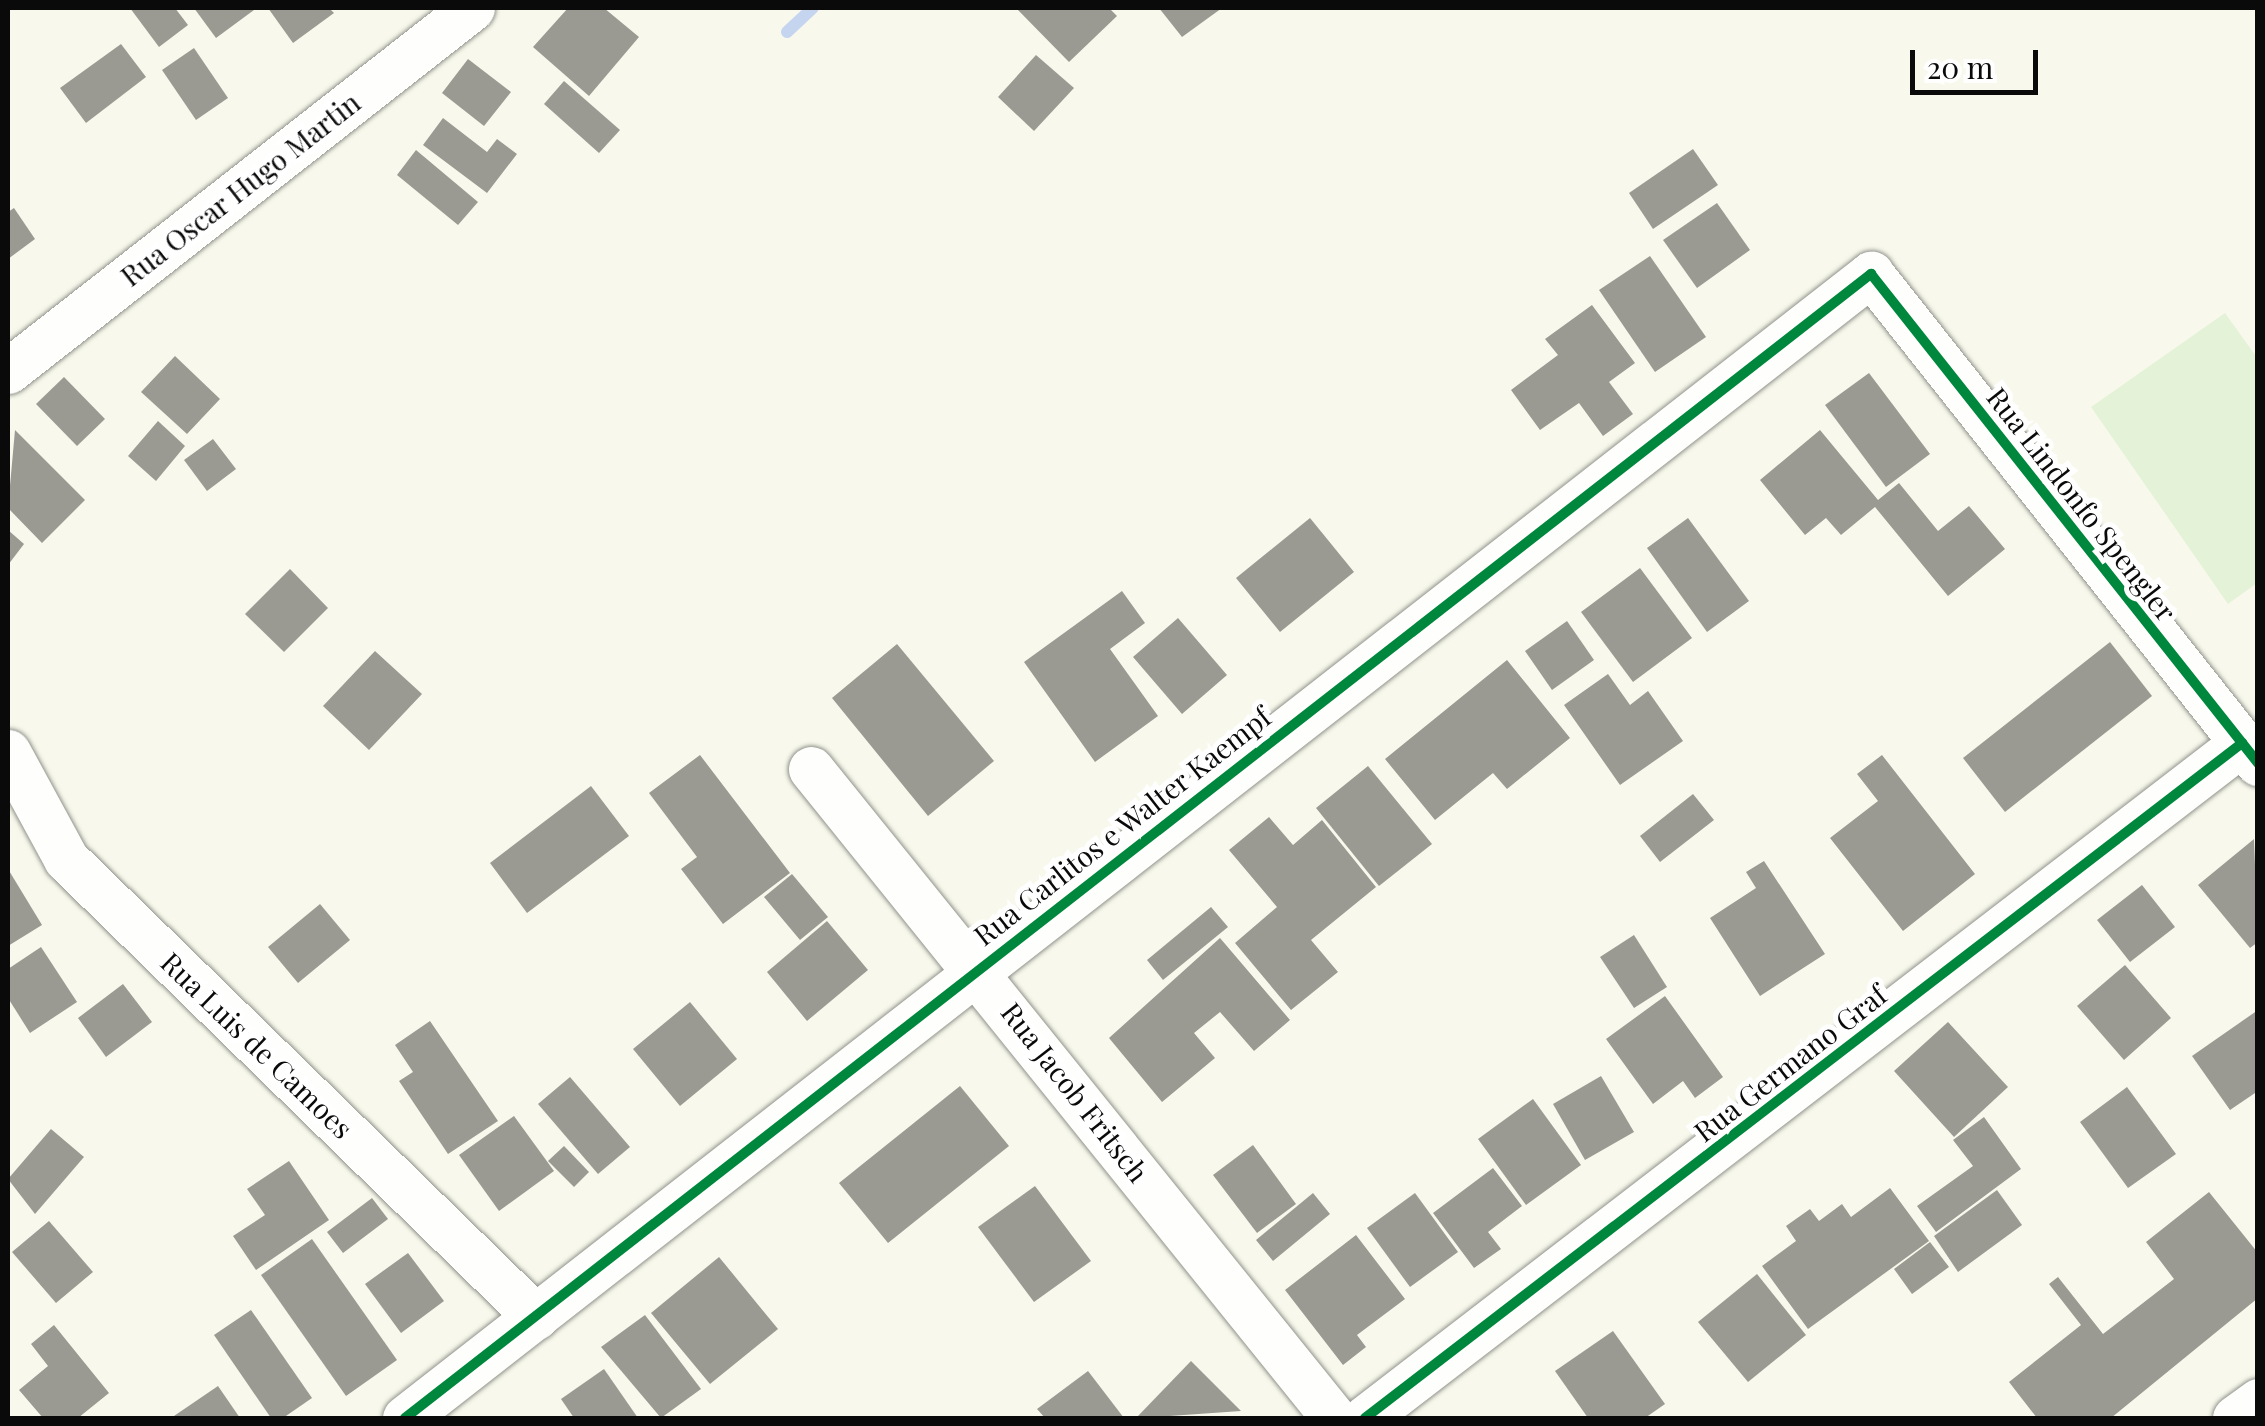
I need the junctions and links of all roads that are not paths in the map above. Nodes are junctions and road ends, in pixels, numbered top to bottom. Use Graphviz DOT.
graph roads {
  1 [pos="472,8"];
  2 [pos="1871,274"];
  3 [pos="8,371"];
  4 [pos="8,752"];
  5 [pos="2250,753"];
  6 [pos="811,769"];
  7 [pos="976,968"];
  8 [pos="536,1317"];
  9 [pos="2258,1401"];
  10 [pos="405,1418"];
  11 [pos="1334,1418"];
  12 [pos="1365,1418"];
  13 [pos="2236,1418"];
  1 -- 3 [label="street, Rua Oscar Hugo Martin"];
  2 -- 5 [label="street, Rua Lindonfo Spengler"];
  2 -- 7 [label="street, Rua Carlitos e Walter Kaempf"];
  4 -- 8 [label="street, Rua Luis de Camoes"];
  5 -- 12 [label="street, Rua Germano Graf"];
  6 -- 7 [label="street, Rua Jacob Fritsch"];
  7 -- 8 [label="street, Rua Carlitos e Walter Kaempf"];
  7 -- 11 [label="street, Rua Jacob Fritsch"];
  8 -- 10 [label="street, Rua Carlitos e Walter Kaempf"];
  9 -- 13 [label="street"];
}
